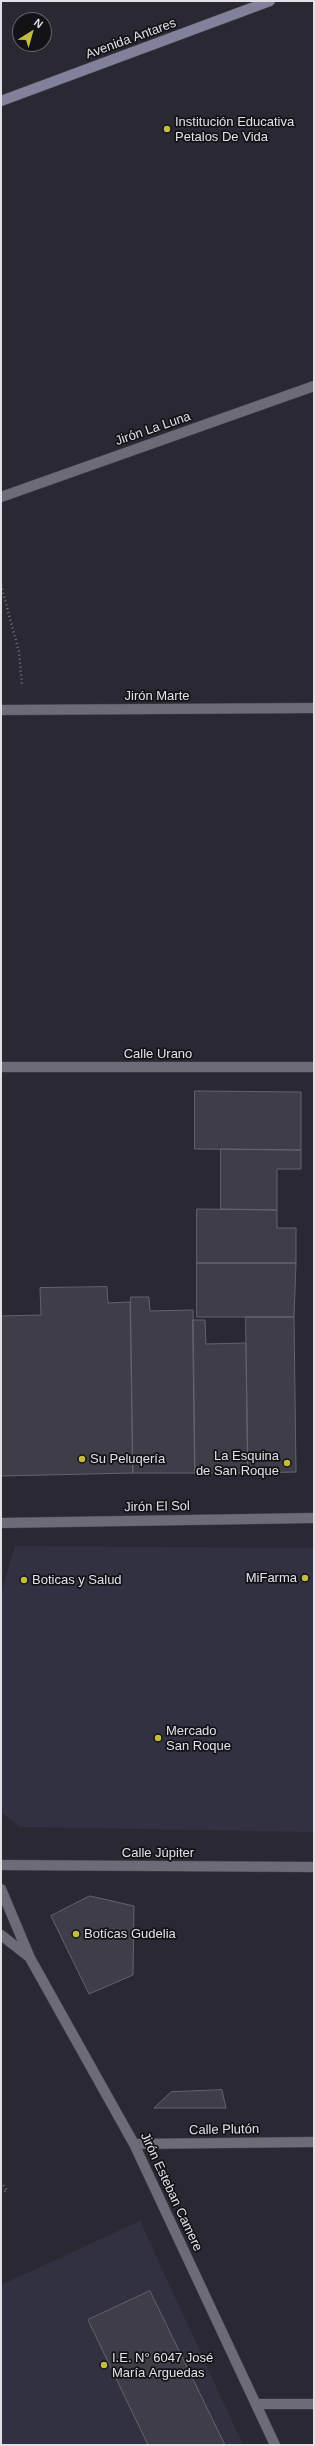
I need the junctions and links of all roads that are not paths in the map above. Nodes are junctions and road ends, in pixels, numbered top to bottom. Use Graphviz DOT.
graph roads {
  1 [pos="270,1"];
  2 [pos="1,101"];
  3 [pos="314,386"];
  4 [pos="1,497"];
  5 [pos="314,708"];
  6 [pos="1,710"];
  7 [pos="1,1067"];
  8 [pos="314,1067"];
  9 [pos="314,1518"];
  10 [pos="1,1523"];
  11 [pos="1,1865"];
  12 [pos="314,1867"];
  13 [pos="1,1889"];
  14 [pos="1,1935"];
  15 [pos="30,1958"];
  16 [pos="314,2142"];
  17 [pos="134,2144"];
  18 [pos="256,2404"];
  19 [pos="314,2404"];
  20 [pos="275,2445"];
  1 -- 2 [label="street, Avenida Antares"];
  3 -- 4 [label="street, Jirón La Luna"];
  5 -- 6 [label="street, Jirón Marte"];
  7 -- 8 [label="street, Calle Urano"];
  9 -- 10 [label="street, Jirón El Sol"];
  11 -- 12 [label="street, Calle Júpiter"];
  13 -- 15 [label="street, Jirón Esteban Camere"];
  14 -- 15 [label="street, Jirón Esteban Camere"];
  15 -- 17 [label="street, Jirón Esteban Camere"];
  16 -- 17 [label="street, Calle Plutón"];
  17 -- 18 [label="street, Jirón Esteban Camere"];
  18 -- 19 [label="street"];
  18 -- 20 [label="street, Jirón Esteban Camere"];
}
